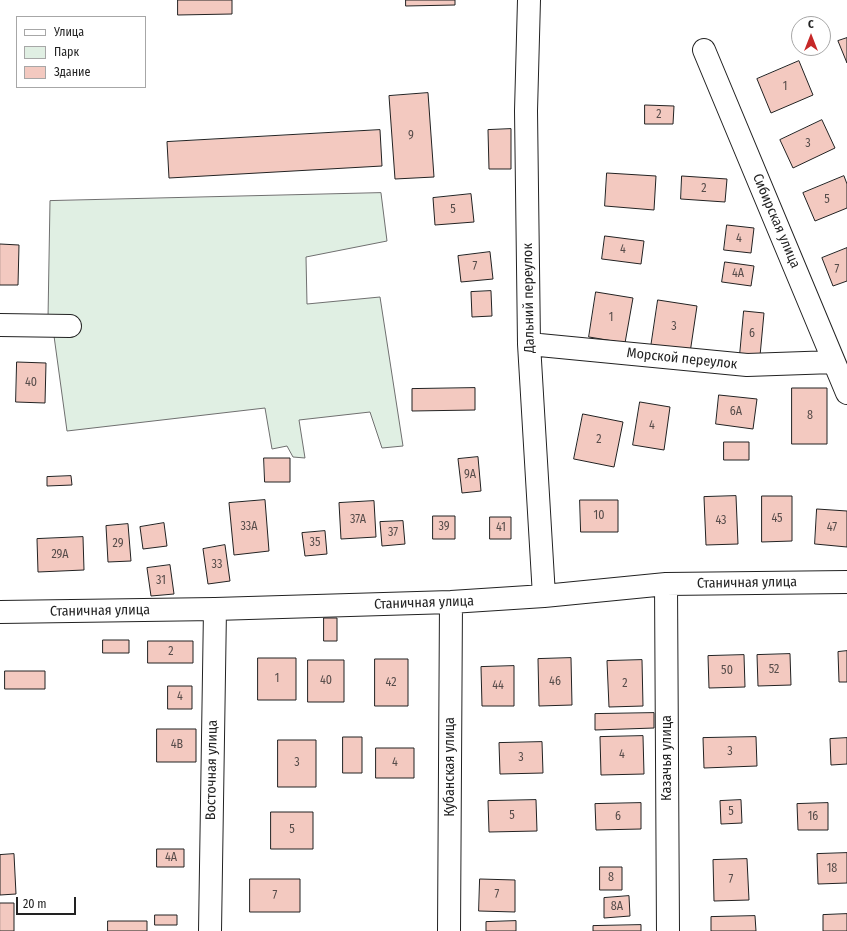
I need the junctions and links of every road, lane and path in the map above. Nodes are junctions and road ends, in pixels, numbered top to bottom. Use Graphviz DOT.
graph roads {
  1 [pos="528,0"];
  2 [pos="704,50"];
  3 [pos="0,325"];
  4 [pos="70,326"];
  5 [pos="529,344"];
  6 [pos="834,362"];
  7 [pos="847,393"];
  8 [pos="847,582"];
  9 [pos="666,584"];
  10 [pos="544,596"];
  11 [pos="451,602"];
  12 [pos="215,609"];
  13 [pos="0,612"];
  14 [pos="210,931"];
  15 [pos="449,931"];
  16 [pos="668,931"];
  1 -- 5 [label="street, Дальний переулок"];
  2 -- 6 [label="street, Сибирская улица"];
  3 -- 4 [label="street"];
  5 -- 6 [label="street, Морской переулок"];
  5 -- 10 [label="street, Дальний переулок"];
  6 -- 7 [label="street, Сибирская улица"];
  8 -- 9 [label="street, Станичная улица"];
  9 -- 10 [label="street, Станичная улица"];
  9 -- 16 [label="street, Казачья улица"];
  10 -- 11 [label="street, Станичная улица"];
  11 -- 12 [label="street, Станичная улица"];
  11 -- 15 [label="street, Кубанская улица"];
  12 -- 13 [label="street, Станичная улица"];
  12 -- 14 [label="street, Восточная улица"];
}
